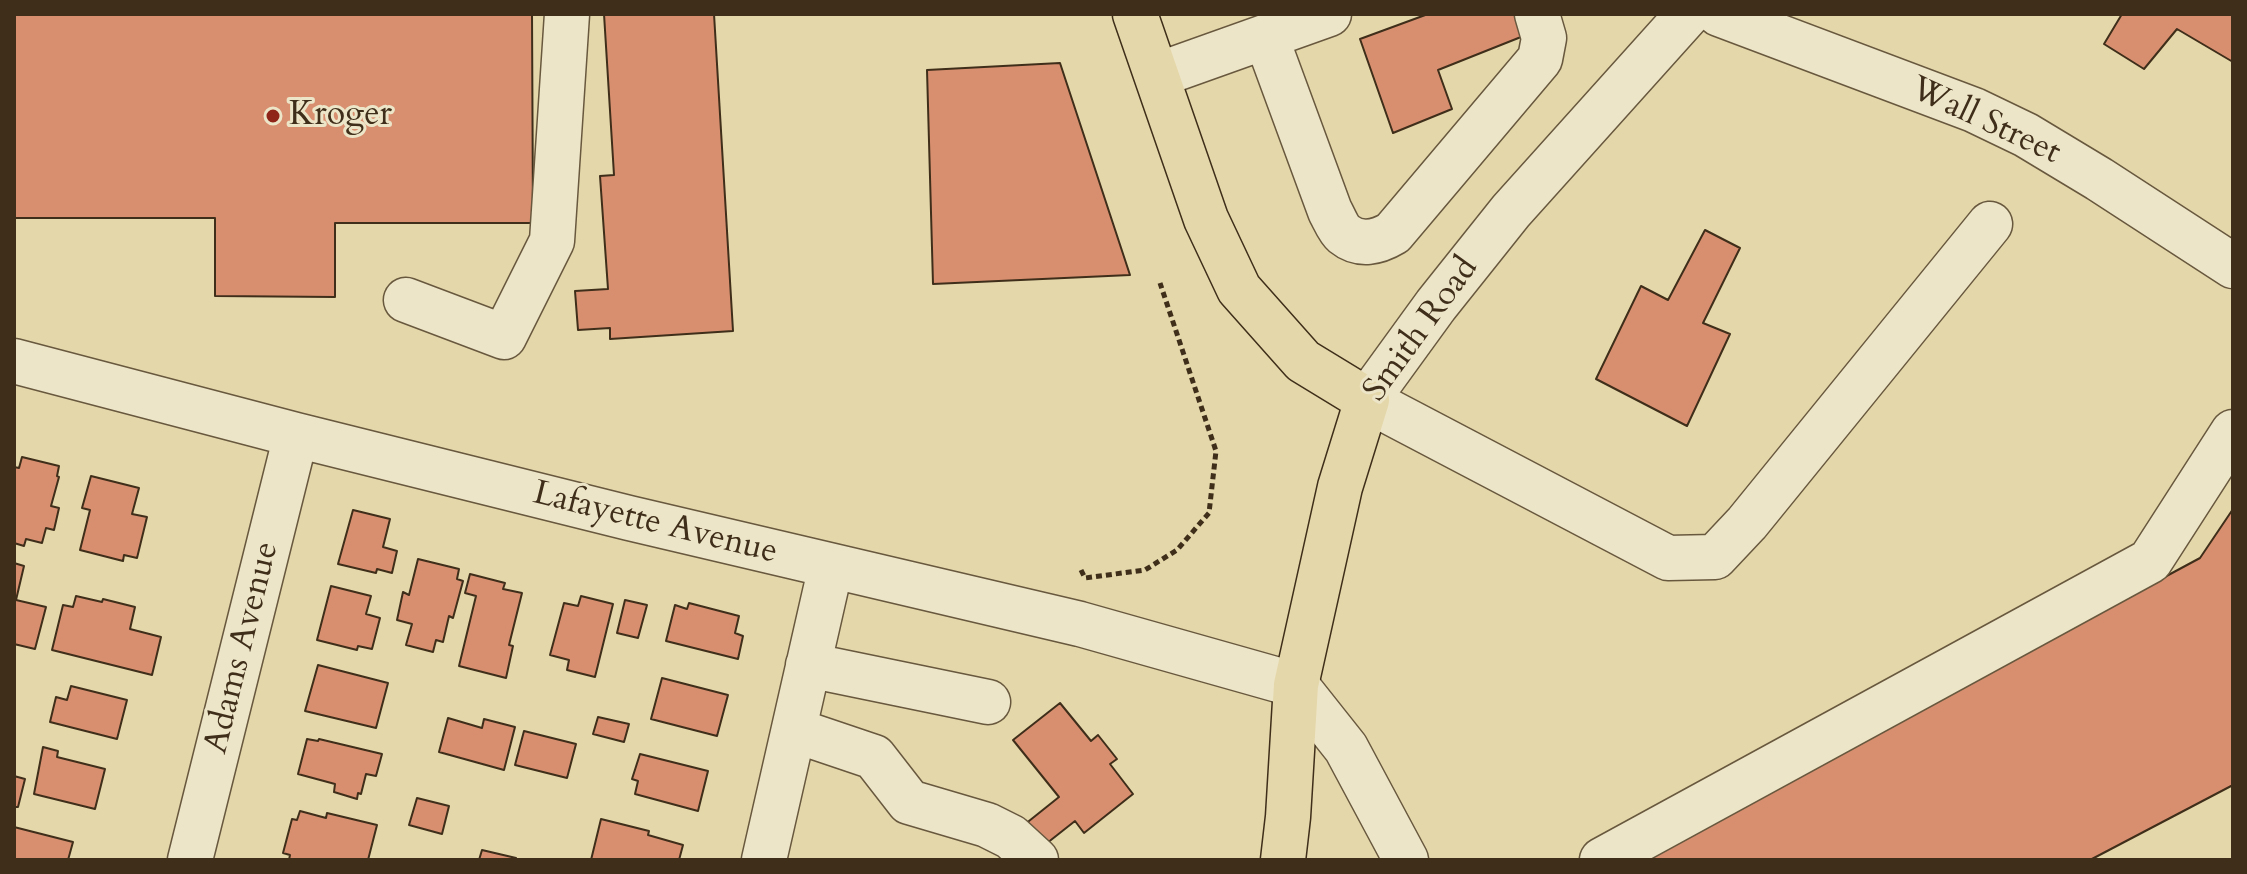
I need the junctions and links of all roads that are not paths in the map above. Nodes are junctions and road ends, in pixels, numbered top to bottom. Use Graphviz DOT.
graph roads {
  1 [pos="567,14"];
  2 [pos="1135,14"];
  3 [pos="1329,14"];
  4 [pos="1537,14"];
  5 [pos="1688,14"];
  6 [pos="1719,14"];
  7 [pos="1266,37"];
  8 [pos="1158,75"];
  9 [pos="1990,224"];
  10 [pos="2233,266"];
  11 [pos="406,300"];
  12 [pos="14,361"];
  13 [pos="1367,400"];
  14 [pos="2233,432"];
  15 [pos="296,435"];
  16 [pos="831,566"];
  17 [pos="808,665"];
  18 [pos="1296,685"];
  19 [pos="988,702"];
  20 [pos="794,730"];
  21 [pos="190,860"];
  22 [pos="764,860"];
  23 [pos="1036,860"];
  24 [pos="1283,860"];
  25 [pos="1406,860"];
  26 [pos="1602,860"];
  1 -- 11 [label="street"];
  2 -- 8 [label="main road"];
  3 -- 7 [label="street"];
  4 -- 7 [label="street"];
  5 -- 13 [label="street, Smith Road"];
  6 -- 10 [label="street, Wall Street"];
  7 -- 8 [label="street"];
  8 -- 13 [label="main road"];
  9 -- 13 [label="street"];
  12 -- 15 [label="street, Lafayette Avenue"];
  13 -- 18 [label="main road, Smith Road"];
  14 -- 26 [label="street"];
  15 -- 16 [label="street, Lafayette Avenue"];
  15 -- 21 [label="street, Adams Avenue"];
  16 -- 17 [label="street"];
  16 -- 18 [label="street, Lafayette Avenue"];
  17 -- 19 [label="street"];
  17 -- 20 [label="street"];
  18 -- 24 [label="main road, Smith Road"];
  18 -- 25 [label="street"];
  20 -- 22 [label="street"];
  20 -- 23 [label="street"];
}
